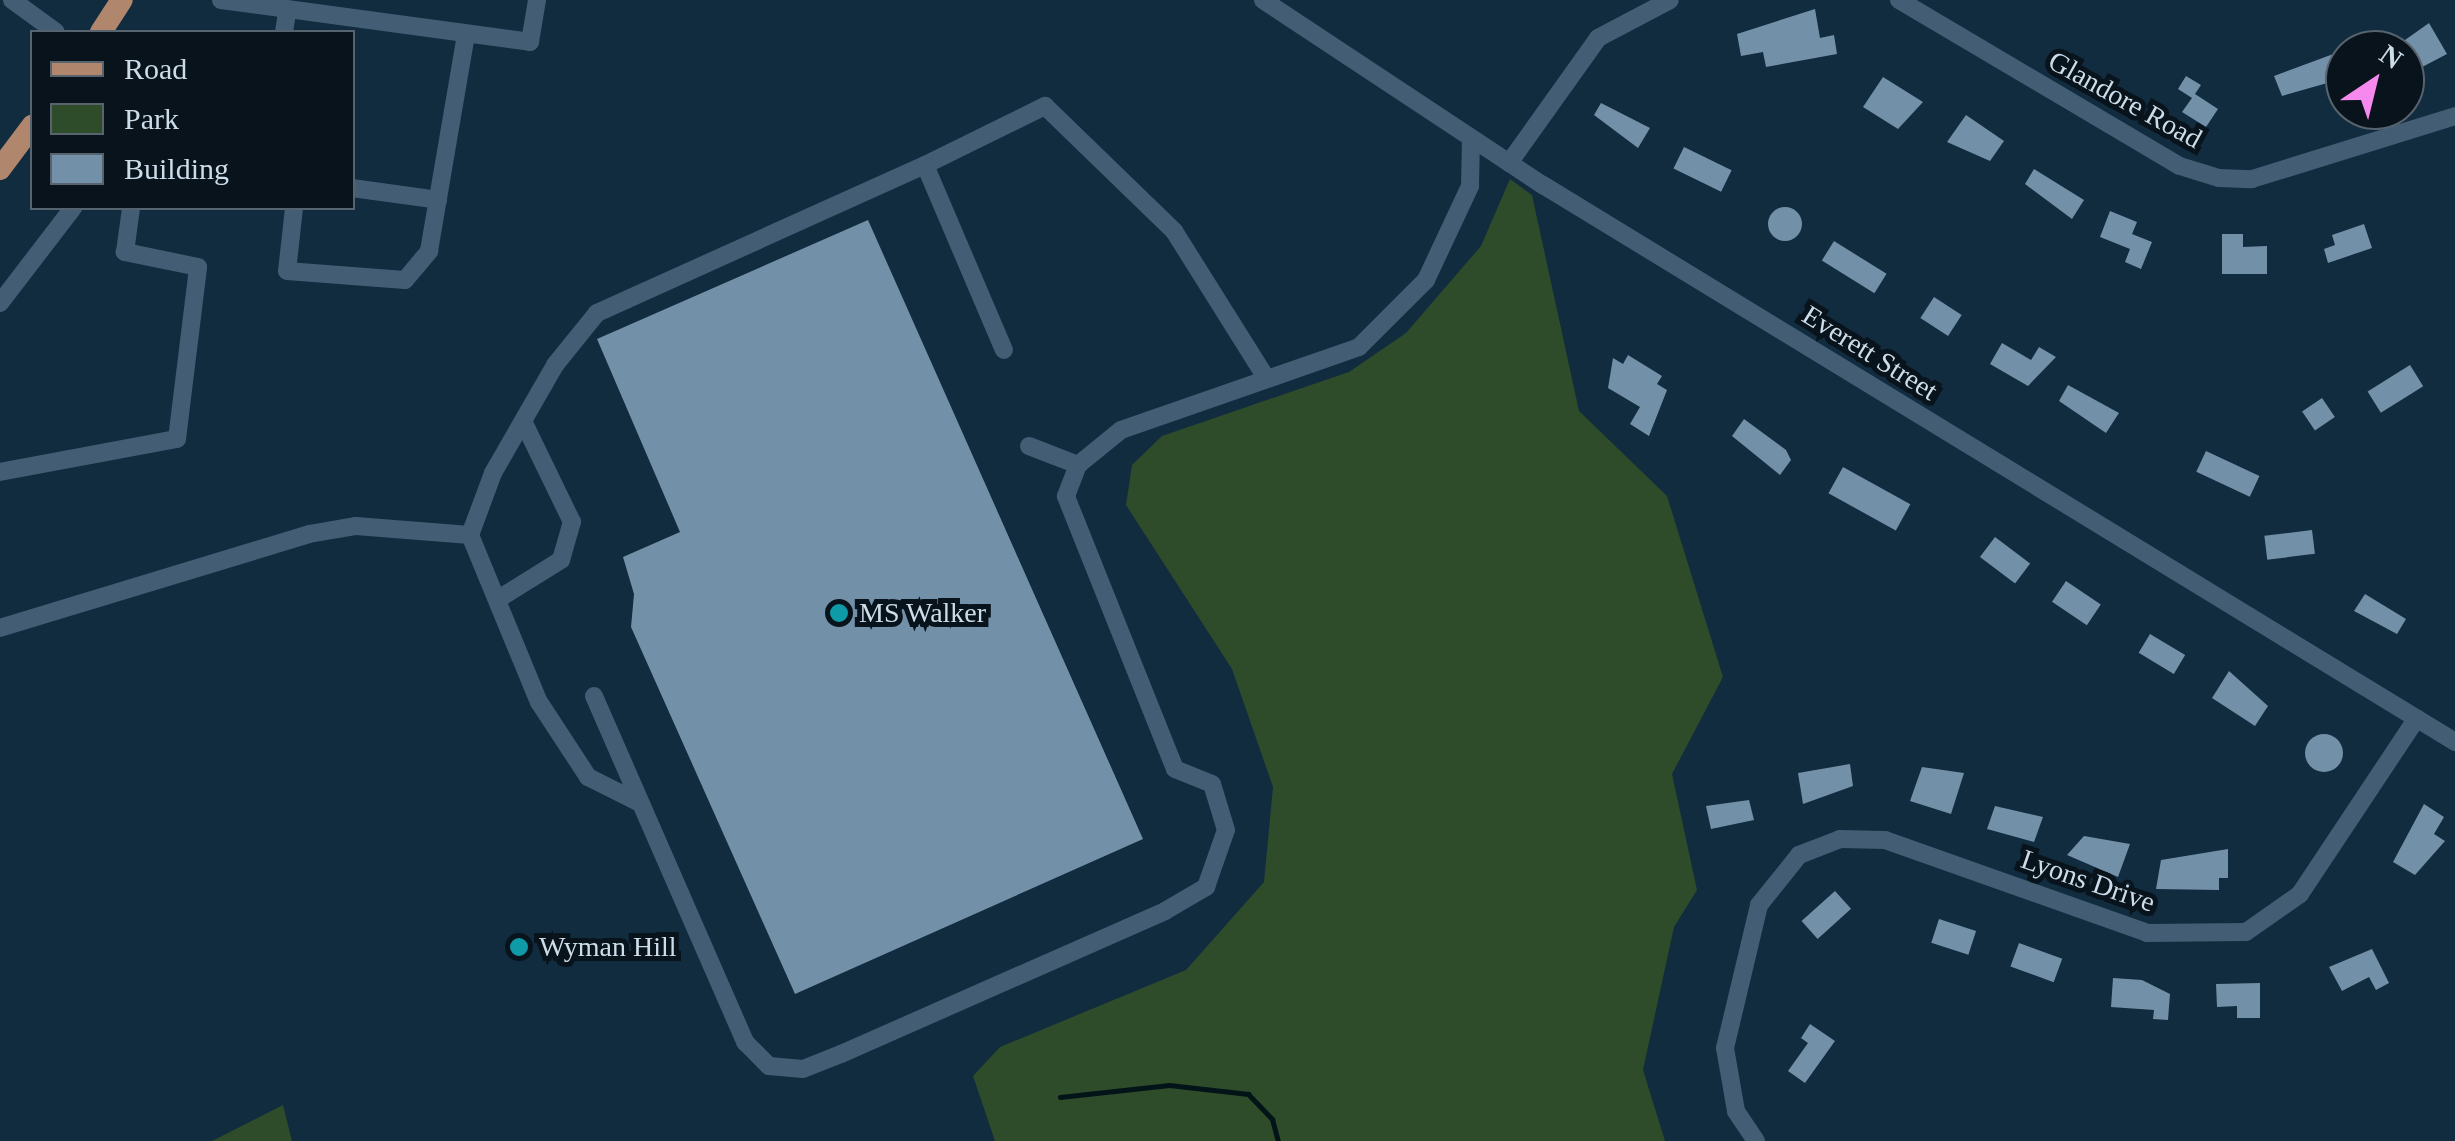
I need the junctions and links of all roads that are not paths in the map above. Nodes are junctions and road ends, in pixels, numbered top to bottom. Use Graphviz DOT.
graph roads {
  1 [pos="12,0"];
  2 [pos="122,0"];
  3 [pos="220,0"];
  4 [pos="537,0"];
  5 [pos="1262,0"];
  6 [pos="1670,0"];
  7 [pos="1899,0"];
  8 [pos="287,12"];
  9 [pos="53,30"];
  10 [pos="101,30"];
  11 [pos="284,30"];
  12 [pos="466,34"];
  13 [pos="2455,116"];
  14 [pos="30,129"];
  15 [pos="1470,138"];
  16 [pos="1509,163"];
  17 [pos="925,165"];
  18 [pos="0,168"];
  19 [pos="355,188"];
  20 [pos="438,200"];
  21 [pos="72,210"];
  22 [pos="131,210"];
  23 [pos="294,210"];
  24 [pos="0,303"];
  25 [pos="1004,350"];
  26 [pos="1266,376"];
  27 [pos="523,422"];
  28 [pos="1029,446"];
  29 [pos="1078,465"];
  30 [pos="0,472"];
  31 [pos="470,535"];
  32 [pos="500,598"];
  33 [pos="0,628"];
  34 [pos="594,696"];
  35 [pos="2417,718"];
  36 [pos="2455,742"];
  37 [pos="640,803"];
  38 [pos="1756,1141"];
  1 -- 9 [label="street"];
  2 -- 10 [label="main road"];
  3 -- 8 [label="street"];
  4 -- 12 [label="street"];
  5 -- 15 [label="street, Everett Street"];
  6 -- 16 [label="street"];
  7 -- 13 [label="street, Glandore Road"];
  8 -- 11 [label="street"];
  8 -- 12 [label="street"];
  12 -- 20 [label="street"];
  14 -- 18 [label="main road"];
  15 -- 16 [label="street, Everett Street"];
  15 -- 26 [label="street"];
  16 -- 35 [label="street, Everett Street"];
  17 -- 25 [label="street"];
  17 -- 26 [label="street"];
  17 -- 27 [label="street"];
  19 -- 20 [label="street"];
  20 -- 23 [label="street"];
  21 -- 24 [label="street"];
  22 -- 30 [label="street"];
  26 -- 29 [label="street"];
  27 -- 31 [label="street"];
  27 -- 32 [label="street"];
  28 -- 29 [label="street"];
  29 -- 37 [label="street"];
  31 -- 32 [label="street"];
  31 -- 33 [label="street"];
  32 -- 37 [label="street"];
  34 -- 37 [label="street"];
  35 -- 36 [label="street, Everett Street"];
  35 -- 38 [label="street, Lyons Drive"];
}
